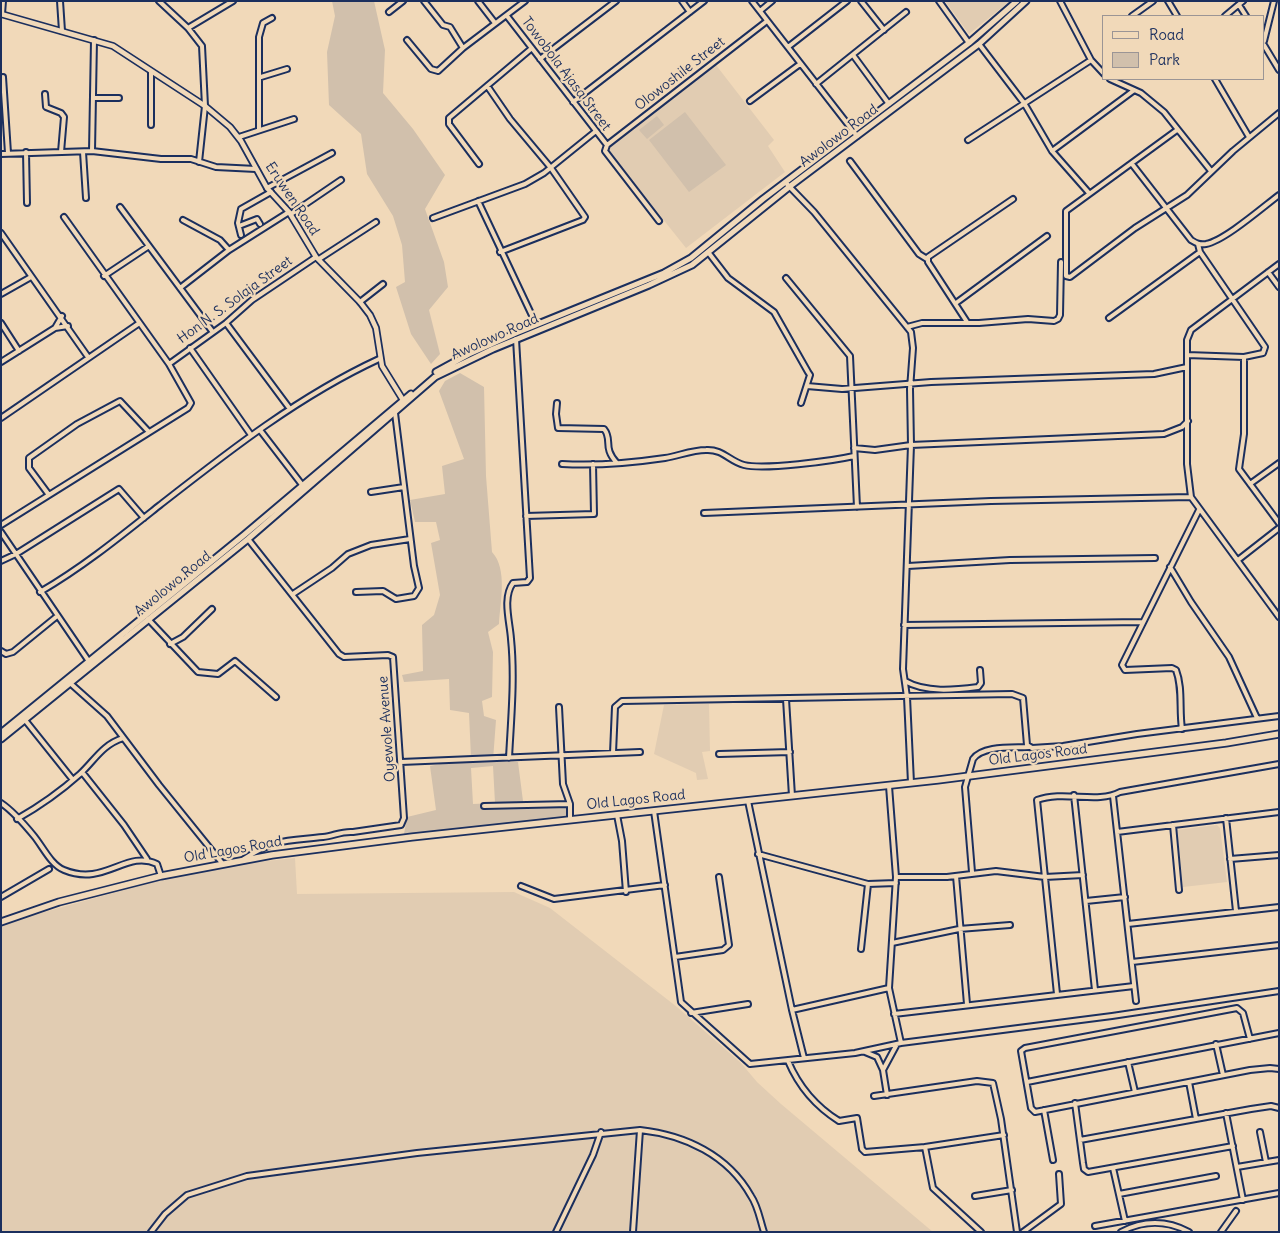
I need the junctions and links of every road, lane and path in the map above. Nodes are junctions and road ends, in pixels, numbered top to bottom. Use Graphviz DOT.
graph roads {
  1 [pos="3,1"];
  2 [pos="60,1"];
  3 [pos="159,1"];
  4 [pos="233,1"];
  5 [pos="402,1"];
  6 [pos="424,1"];
  7 [pos="478,1"];
  8 [pos="526,1"];
  9 [pos="616,1"];
  10 [pos="682,1"];
  11 [pos="704,1"];
  12 [pos="752,1"];
  13 [pos="772,1"];
  14 [pos="847,1"];
  15 [pos="861,1"];
  16 [pos="939,1"];
  17 [pos="1017,1"];
  18 [pos="1026,1"];
  19 [pos="1060,1"];
  20 [pos="1153,1"];
  21 [pos="1168,1"];
  22 [pos="1243,1"];
  23 [pos="1274,1"];
  24 [pos="1239,5"];
  25 [pos="760,11"];
  26 [pos="389,12"];
  27 [pos="690,12"];
  28 [pos="906,12"];
  29 [pos="2,14"];
  30 [pos="1133,15"];
  31 [pos="1176,15"];
  32 [pos="1226,15"];
  33 [pos="1245,15"];
  34 [pos="507,16"];
  35 [pos="272,18"];
  36 [pos="767,21"];
  37 [pos="495,23"];
  38 [pos="188,28"];
  39 [pos="62,30"];
  40 [pos="884,30"];
  41 [pos="1265,37"];
  42 [pos="94,40"];
  43 [pos="407,40"];
  44 [pos="969,43"];
  45 [pos="979,44"];
  46 [pos="788,47"];
  47 [pos="1265,47"];
  48 [pos="464,48"];
  49 [pos="532,48"];
  50 [pos="853,55"];
  51 [pos="540,59"];
  52 [pos="1091,60"];
  53 [pos="800,64"];
  54 [pos="288,69"];
  55 [pos="1279,70"];
  56 [pos="151,72"];
  57 [pos="1102,72"];
  58 [pos="261,76"];
  59 [pos="3,77"];
  60 [pos="1112,80"];
  61 [pos="1216,80"];
  62 [pos="816,84"];
  63 [pos="488,87"];
  64 [pos="1133,91"];
  65 [pos="45,94"];
  66 [pos="93,98"];
  67 [pos="119,98"];
  68 [pos="750,101"];
  69 [pos="573,102"];
  70 [pos="1024,103"];
  71 [pos="889,104"];
  72 [pos="205,106"];
  73 [pos="1279,113"];
  74 [pos="294,119"];
  75 [pos="151,125"];
  76 [pos="259,130"];
  77 [pos="1177,130"];
  78 [pos="596,131"];
  79 [pos="855,134"];
  80 [pos="239,137"];
  81 [pos="1249,137"];
  82 [pos="968,140"];
  83 [pos="607,145"];
  84 [pos="92,151"];
  85 [pos="1052,151"];
  86 [pos="26,152"];
  87 [pos="61,152"];
  88 [pos="84,152"];
  89 [pos="8,153"];
  90 [pos="332,153"];
  91 [pos="1,154"];
  92 [pos="850,161"];
  93 [pos="199,162"];
  94 [pos="479,164"];
  95 [pos="1132,164"];
  96 [pos="551,168"];
  97 [pos="256,169"];
  98 [pos="1211,171"];
  99 [pos="341,180"];
  100 [pos="788,185"];
  101 [pos="269,190"];
  102 [pos="1089,193"];
  103 [pos="1279,195"];
  104 [pos="86,198"];
  105 [pos="1013,199"];
  106 [pos="478,201"];
  107 [pos="27,203"];
  108 [pos="120,207"];
  109 [pos="1165,208"];
  110 [pos="290,213"];
  111 [pos="64,217"];
  112 [pos="433,218"];
  113 [pos="184,220"];
  114 [pos="659,221"];
  115 [pos="376,222"];
  116 [pos="260,224"];
  117 [pos="239,226"];
  118 [pos="1,233"];
  119 [pos="241,235"];
  120 [pos="1047,236"];
  121 [pos="1198,244"];
  122 [pos="149,246"];
  123 [pos="229,250"];
  124 [pos="500,252"];
  125 [pos="708,252"];
  126 [pos="1200,252"];
  127 [pos="318,258"];
  128 [pos="928,259"];
  129 [pos="1061,262"];
  130 [pos="1279,264"];
  131 [pos="1268,272"];
  132 [pos="31,276"];
  133 [pos="104,276"];
  134 [pos="786,278"];
  135 [pos="383,284"];
  136 [pos="1279,287"];
  137 [pos="180,288"];
  138 [pos="1,294"];
  139 [pos="1230,298"];
  140 [pos="360,302"];
  141 [pos="956,304"];
  142 [pos="62,316"];
  143 [pos="1109,318"];
  144 [pos="226,322"];
  145 [pos="967,322"];
  146 [pos="1,324"];
  147 [pos="138,324"];
  148 [pos="536,324"];
  149 [pos="68,326"];
  150 [pos="907,327"];
  151 [pos="56,328"];
  152 [pos="212,332"];
  153 [pos="516,338"];
  154 [pos="190,348"];
  155 [pos="20,351"];
  156 [pos="1187,354"];
  157 [pos="88,357"];
  158 [pos="1244,357"];
  159 [pos="379,359"];
  160 [pos="1,362"];
  161 [pos="169,364"];
  162 [pos="1187,367"];
  163 [pos="441,372"];
  164 [pos="434,376"];
  165 [pos="910,384"];
  166 [pos="807,386"];
  167 [pos="852,388"];
  168 [pos="403,400"];
  169 [pos="557,403"];
  170 [pos="802,403"];
  171 [pos="290,409"];
  172 [pos="395,413"];
  173 [pos="1,418"];
  174 [pos="1188,421"];
  175 [pos="260,430"];
  176 [pos="149,432"];
  177 [pos="252,435"];
  178 [pos="911,445"];
  179 [pos="854,448"];
  180 [pos="854,456"];
  181 [pos="616,463"];
  182 [pos="1279,463"];
  183 [pos="562,464"];
  184 [pos="593,464"];
  185 [pos="1250,484"];
  186 [pos="303,486"];
  187 [pos="404,487"];
  188 [pos="371,492"];
  189 [pos="50,495"];
  190 [pos="1191,497"];
  191 [pos="909,506"];
  192 [pos="857,507"];
  193 [pos="1199,510"];
  194 [pos="704,512"];
  195 [pos="526,516"];
  196 [pos="144,518"];
  197 [pos="1279,523"];
  198 [pos="1,525"];
  199 [pos="1279,528"];
  200 [pos="1,532"];
  201 [pos="248,539"];
  202 [pos="410,539"];
  203 [pos="16,554"];
  204 [pos="1155,558"];
  205 [pos="1238,560"];
  206 [pos="1,561"];
  207 [pos="908,566"];
  208 [pos="1170,567"];
  209 [pos="40,592"];
  210 [pos="356,592"];
  211 [pos="293,594"];
  212 [pos="212,609"];
  213 [pos="56,617"];
  214 [pos="1279,617"];
  215 [pos="148,619"];
  216 [pos="1144,622"];
  217 [pos="904,625"];
  218 [pos="170,644"];
  219 [pos="1,651"];
  220 [pos="90,663"];
  221 [pos="980,670"];
  222 [pos="905,682"];
  223 [pos="70,683"];
  224 [pos="276,697"];
  225 [pos="907,697"];
  226 [pos="786,699"];
  227 [pos="559,707"];
  228 [pos="1279,716"];
  229 [pos="1257,718"];
  230 [pos="25,720"];
  231 [pos="1182,729"];
  232 [pos="1,733"];
  233 [pos="1279,734"];
  234 [pos="123,738"];
  235 [pos="1,739"];
  236 [pos="1029,747"];
  237 [pos="640,752"];
  238 [pos="790,752"];
  239 [pos="613,753"];
  240 [pos="719,754"];
  241 [pos="562,757"];
  242 [pos="509,758"];
  243 [pos="400,762"];
  244 [pos="1279,764"];
  245 [pos="82,772"];
  246 [pos="969,776"];
  247 [pos="73,780"];
  248 [pos="911,783"];
  249 [pos="889,786"];
  250 [pos="1074,795"];
  251 [pos="792,796"];
  252 [pos="1113,796"];
  253 [pos="748,801"];
  254 [pos="1,803"];
  255 [pos="570,804"];
  256 [pos="484,806"];
  257 [pos="654,810"];
  258 [pos="1279,812"];
  259 [pos="617,814"];
  260 [pos="1226,818"];
  261 [pos="17,819"];
  262 [pos="570,820"];
  263 [pos="1173,825"];
  264 [pos="1117,832"];
  265 [pos="758,854"];
  266 [pos="1279,855"];
  267 [pos="147,859"];
  268 [pos="1230,859"];
  269 [pos="242,860"];
  270 [pos="222,863"];
  271 [pos="49,869"];
  272 [pos="972,872"];
  273 [pos="1083,875"];
  274 [pos="162,876"];
  275 [pos="956,876"];
  276 [pos="719,877"];
  277 [pos="896,877"];
  278 [pos="1044,877"];
  279 [pos="896,883"];
  280 [pos="868,884"];
  281 [pos="665,885"];
  282 [pos="521,886"];
  283 [pos="1179,890"];
  284 [pos="626,892"];
  285 [pos="1,897"];
  286 [pos="1124,897"];
  287 [pos="1086,901"];
  288 [pos="1279,907"];
  289 [pos="1236,911"];
  290 [pos="1,922"];
  291 [pos="1128,924"];
  292 [pos="1010,925"];
  293 [pos="959,929"];
  294 [pos="892,943"];
  295 [pos="1279,946"];
  296 [pos="861,949"];
  297 [pos="675,957"];
  298 [pos="1132,962"];
  299 [pos="1134,986"];
  300 [pos="889,988"];
  301 [pos="1095,990"];
  302 [pos="1279,991"];
  303 [pos="1057,994"];
  304 [pos="1136,1001"];
  305 [pos="748,1004"];
  306 [pos="966,1004"];
  307 [pos="792,1010"];
  308 [pos="691,1013"];
  309 [pos="894,1014"];
  310 [pos="1279,1033"];
  311 [pos="1250,1039"];
  312 [pos="899,1044"];
  313 [pos="1216,1044"];
  314 [pos="864,1051"];
  315 [pos="804,1058"];
  316 [pos="788,1061"];
  317 [pos="1128,1062"];
  318 [pos="1279,1069"];
  319 [pos="883,1070"];
  320 [pos="1223,1075"];
  321 [pos="1027,1082"];
  322 [pos="1189,1082"];
  323 [pos="1135,1092"];
  324 [pos="887,1094"];
  325 [pos="874,1096"];
  326 [pos="1075,1103"];
  327 [pos="1279,1108"];
  328 [pos="1044,1110"];
  329 [pos="1226,1113"];
  330 [pos="1196,1119"];
  331 [pos="640,1130"];
  332 [pos="601,1132"];
  333 [pos="1260,1132"];
  334 [pos="1004,1135"];
  335 [pos="1080,1140"];
  336 [pos="1232,1146"];
  337 [pos="925,1147"];
  338 [pos="1052,1160"];
  339 [pos="1279,1160"];
  340 [pos="1266,1162"];
  341 [pos="1237,1167"];
  342 [pos="1114,1168"];
  343 [pos="1060,1174"];
  344 [pos="1216,1176"];
  345 [pos="1012,1190"];
  346 [pos="1279,1193"];
  347 [pos="1119,1194"];
  348 [pos="975,1196"];
  349 [pos="1244,1200"];
  350 [pos="1236,1212"];
  351 [pos="1125,1221"];
  352 [pos="1095,1226"];
  353 [pos="151,1232"];
  354 [pos="556,1232"];
  355 [pos="633,1232"];
  356 [pos="764,1232"];
  357 [pos="981,1232"];
  358 [pos="1017,1232"];
  359 [pos="1024,1232"];
  360 [pos="1121,1232"];
  361 [pos="1189,1232"];
  362 [pos="1221,1232"];
  1 -- 29 [label="street"];
  2 -- 39 [label="street"];
  3 -- 38 [label="street"];
  4 -- 38 [label="street"];
  5 -- 26 [label="street"];
  6 -- 48 [label="street"];
  7 -- 37 [label="street"];
  8 -- 34 [label="street"];
  9 -- 51 [label="street"];
  10 -- 27 [label="street"];
  11 -- 27 [label="street"];
  12 -- 25 [label="street"];
  13 -- 25 [label="street"];
  14 -- 46 [label="street"];
  15 -- 40 [label="street"];
  16 -- 44 [label="street"];
  17 -- 44 [label="main road, Awolowo Road"];
  18 -- 45 [label="main road, Awolowo Road"];
  19 -- 52 [label="street"];
  20 -- 30 [label="street"];
  21 -- 31 [label="street"];
  22 -- 24 [label="street"];
  23 -- 41 [label="street"];
  24 -- 32 [label="street"];
  24 -- 33 [label="street"];
  25 -- 36 [label="street"];
  27 -- 69 [label="street"];
  28 -- 40 [label="street"];
  29 -- 39 [label="street, Eruwen Road"];
  34 -- 37 [label="street"];
  34 -- 49 [label="street, Towobola Ajasa Street"];
  35 -- 58 [label="street"];
  36 -- 46 [label="street"];
  36 -- 83 [label="street, Olowoshile Street"];
  37 -- 48 [label="street"];
  38 -- 72 [label="street"];
  39 -- 42 [label="street, Eruwen Road"];
  40 -- 50 [label="street"];
  42 -- 56 [label="street, Eruwen Road"];
  42 -- 66 [label="street"];
  43 -- 48 [label="street"];
  44 -- 71 [label="main road, Awolowo Road"];
  45 -- 70 [label="street"];
  45 -- 79 [label="main road, Awolowo Road"];
  46 -- 53 [label="street"];
  47 -- 55 [label="street"];
  49 -- 51 [label="street, Towobola Ajasa Street"];
  49 -- 63 [label="street"];
  50 -- 62 [label="street"];
  50 -- 71 [label="street"];
  51 -- 69 [label="street, Towobola Ajasa Street"];
  52 -- 57 [label="street"];
  52 -- 70 [label="street"];
  53 -- 62 [label="street"];
  53 -- 68 [label="street"];
  54 -- 58 [label="street"];
  56 -- 72 [label="street, Eruwen Road"];
  56 -- 75 [label="street"];
  58 -- 76 [label="street"];
  59 -- 89 [label="street"];
  60 -- 64 [label="street"];
  61 -- 81 [label="street"];
  62 -- 79 [label="street"];
  63 -- 94 [label="street"];
  63 -- 96 [label="street"];
  64 -- 77 [label="street"];
  64 -- 85 [label="street"];
  65 -- 87 [label="street"];
  66 -- 67 [label="street"];
  66 -- 84 [label="street"];
  69 -- 78 [label="street, Towobola Ajasa Street"];
  70 -- 82 [label="street"];
  70 -- 85 [label="street"];
  71 -- 79 [label="main road, Awolowo Road"];
  72 -- 80 [label="street, Eruwen Road"];
  72 -- 93 [label="street"];
  73 -- 81 [label="street"];
  74 -- 76 [label="street"];
  76 -- 80 [label="street"];
  77 -- 95 [label="street"];
  77 -- 98 [label="street"];
  78 -- 83 [label="street, Towobola Ajasa Street"];
  78 -- 96 [label="street"];
  79 -- 100 [label="main road, Awolowo Road"];
  80 -- 97 [label="street, Eruwen Road"];
  81 -- 98 [label="street"];
  83 -- 114 [label="street, Towobola Ajasa Street"];
  84 -- 88 [label="street"];
  84 -- 93 [label="street"];
  85 -- 102 [label="street"];
  86 -- 87 [label="street"];
  86 -- 89 [label="street"];
  86 -- 107 [label="street"];
  87 -- 88 [label="street"];
  88 -- 104 [label="street"];
  89 -- 91 [label="street"];
  90 -- 101 [label="street"];
  92 -- 128 [label="street"];
  93 -- 97 [label="street"];
  95 -- 102 [label="street"];
  95 -- 109 [label="street"];
  96 -- 106 [label="street"];
  96 -- 124 [label="street"];
  97 -- 101 [label="street, Eruwen Road"];
  98 -- 109 [label="street"];
  99 -- 110 [label="street"];
  100 -- 125 [label="main road, Awolowo Road"];
  100 -- 148 [label="main road, Awolowo Road"];
  100 -- 150 [label="street"];
  101 -- 110 [label="street, Eruwen Road"];
  101 -- 117 [label="street"];
  102 -- 109 [label="street"];
  103 -- 121 [label="street"];
  105 -- 128 [label="street"];
  106 -- 112 [label="street"];
  106 -- 124 [label="street"];
  108 -- 122 [label="street"];
  109 -- 121 [label="street"];
  110 -- 123 [label="street"];
  110 -- 127 [label="street, Eruwen Road"];
  111 -- 133 [label="street"];
  113 -- 123 [label="street"];
  115 -- 127 [label="street, Hon N. S. Solaja Street"];
  116 -- 117 [label="street"];
  117 -- 119 [label="street"];
  118 -- 132 [label="street"];
  120 -- 141 [label="street"];
  121 -- 126 [label="street"];
  122 -- 133 [label="street"];
  122 -- 137 [label="street"];
  123 -- 137 [label="street"];
  124 -- 148 [label="street"];
  125 -- 153 [label="main road, Awolowo Road"];
  125 -- 166 [label="street"];
  126 -- 139 [label="street"];
  126 -- 143 [label="street"];
  127 -- 140 [label="street, Eruwen Road"];
  127 -- 144 [label="street, Hon N. S. Solaja Street"];
  128 -- 141 [label="street"];
  129 -- 145 [label="street"];
  130 -- 131 [label="street"];
  131 -- 136 [label="street"];
  131 -- 139 [label="street"];
  132 -- 138 [label="street"];
  132 -- 142 [label="street"];
  133 -- 147 [label="street"];
  134 -- 167 [label="street"];
  135 -- 140 [label="street"];
  137 -- 152 [label="street"];
  139 -- 156 [label="street"];
  139 -- 158 [label="street"];
  140 -- 159 [label="street, Eruwen Road"];
  141 -- 145 [label="street"];
  142 -- 149 [label="street"];
  142 -- 151 [label="street"];
  144 -- 152 [label="street, Hon N. S. Solaja Street"];
  144 -- 171 [label="street"];
  145 -- 150 [label="street"];
  146 -- 155 [label="street"];
  147 -- 157 [label="street"];
  147 -- 161 [label="street"];
  148 -- 163 [label="main road, Awolowo Road"];
  149 -- 151 [label="street"];
  149 -- 157 [label="street"];
  150 -- 165 [label="street"];
  151 -- 155 [label="street"];
  152 -- 154 [label="street, Hon N. S. Solaja Street"];
  153 -- 163 [label="main road, Awolowo Road"];
  153 -- 195 [label="street"];
  154 -- 161 [label="street, Hon N. S. Solaja Street"];
  154 -- 177 [label="street"];
  155 -- 160 [label="street"];
  156 -- 158 [label="street"];
  156 -- 162 [label="street"];
  157 -- 173 [label="street"];
  158 -- 185 [label="street"];
  159 -- 168 [label="street, Eruwen Road"];
  159 -- 171 [label="street"];
  161 -- 176 [label="street"];
  162 -- 165 [label="street"];
  162 -- 174 [label="street"];
  163 -- 164 [label="main road, Awolowo Road"];
  164 -- 168 [label="main road, Awolowo Road"];
  164 -- 172 [label="main road, Awolowo Road"];
  165 -- 167 [label="street"];
  165 -- 178 [label="street"];
  166 -- 167 [label="street"];
  166 -- 170 [label="street"];
  167 -- 179 [label="street"];
  168 -- 186 [label="main road, Awolowo Road"];
  169 -- 181 [label="street"];
  171 -- 175 [label="street"];
  172 -- 187 [label="street"];
  172 -- 201 [label="main road, Awolowo Road"];
  174 -- 178 [label="street"];
  174 -- 190 [label="street"];
  175 -- 177 [label="street"];
  175 -- 186 [label="street"];
  176 -- 189 [label="street"];
  176 -- 189 [label="street"];
  177 -- 196 [label="street"];
  178 -- 179 [label="street"];
  178 -- 191 [label="street"];
  179 -- 180 [label="street"];
  180 -- 181 [label="street"];
  180 -- 192 [label="street"];
  181 -- 184 [label="street"];
  182 -- 185 [label="street"];
  183 -- 184 [label="street"];
  184 -- 195 [label="street"];
  185 -- 197 [label="street"];
  186 -- 220 [label="main road, Awolowo Road"];
  187 -- 188 [label="street"];
  187 -- 202 [label="street"];
  189 -- 198 [label="street"];
  190 -- 191 [label="street"];
  190 -- 193 [label="street"];
  191 -- 192 [label="street"];
  191 -- 207 [label="street"];
  192 -- 194 [label="street"];
  193 -- 205 [label="street"];
  193 -- 208 [label="street"];
  195 -- 242 [label="street"];
  196 -- 203 [label="street"];
  196 -- 209 [label="street"];
  199 -- 205 [label="street"];
  200 -- 203 [label="street"];
  201 -- 211 [label="street, Oyewole Avenue"];
  201 -- 215 [label="main road, Awolowo Road"];
  202 -- 210 [label="street"];
  202 -- 211 [label="street"];
  203 -- 206 [label="street"];
  203 -- 209 [label="street"];
  204 -- 207 [label="street"];
  205 -- 214 [label="street"];
  207 -- 217 [label="street"];
  208 -- 216 [label="street"];
  208 -- 229 [label="street"];
  209 -- 213 [label="street"];
  211 -- 243 [label="street, Oyewole Avenue"];
  212 -- 218 [label="street"];
  213 -- 219 [label="street"];
  213 -- 220 [label="street"];
  215 -- 218 [label="street"];
  215 -- 220 [label="main road, Awolowo Road"];
  216 -- 217 [label="street"];
  216 -- 231 [label="street"];
  217 -- 222 [label="street"];
  218 -- 224 [label="street"];
  220 -- 223 [label="main road, Awolowo Road"];
  220 -- 232 [label="main road, Awolowo Road"];
  221 -- 222 [label="street"];
  222 -- 225 [label="street"];
  223 -- 230 [label="main road, Awolowo Road"];
  223 -- 234 [label="street"];
  225 -- 226 [label="street"];
  225 -- 236 [label="street"];
  225 -- 248 [label="street"];
  226 -- 238 [label="street"];
  226 -- 239 [label="street"];
  227 -- 241 [label="street"];
  228 -- 229 [label="street"];
  229 -- 231 [label="street"];
  230 -- 235 [label="main road, Awolowo Road"];
  230 -- 247 [label="street"];
  231 -- 236 [label="street"];
  233 -- 246 [label="main road, Old Lagos Road"];
  234 -- 245 [label="street"];
  234 -- 270 [label="street"];
  236 -- 246 [label="street"];
  237 -- 239 [label="street"];
  238 -- 240 [label="street"];
  238 -- 251 [label="street"];
  239 -- 241 [label="street"];
  241 -- 242 [label="street"];
  241 -- 255 [label="street"];
  242 -- 243 [label="street"];
  243 -- 269 [label="street, Oyewole Avenue"];
  244 -- 252 [label="street"];
  245 -- 247 [label="street"];
  245 -- 267 [label="street"];
  246 -- 248 [label="main road, Old Lagos Road"];
  246 -- 272 [label="street"];
  247 -- 261 [label="street"];
  248 -- 249 [label="main road, Old Lagos Road"];
  249 -- 251 [label="main road, Old Lagos Road"];
  249 -- 277 [label="street"];
  250 -- 252 [label="street"];
  250 -- 273 [label="street"];
  250 -- 278 [label="street"];
  251 -- 253 [label="main road, Old Lagos Road"];
  252 -- 264 [label="street"];
  253 -- 257 [label="main road, Old Lagos Road"];
  253 -- 265 [label="street"];
  254 -- 261 [label="street"];
  255 -- 256 [label="street"];
  255 -- 262 [label="street"];
  257 -- 259 [label="main road, Old Lagos Road"];
  257 -- 281 [label="street"];
  258 -- 260 [label="street"];
  259 -- 262 [label="main road, Old Lagos Road"];
  259 -- 284 [label="street"];
  260 -- 263 [label="street"];
  260 -- 268 [label="street"];
  261 -- 267 [label="street"];
  262 -- 269 [label="main road, Old Lagos Road"];
  263 -- 264 [label="street"];
  263 -- 283 [label="street"];
  264 -- 286 [label="street"];
  265 -- 280 [label="street"];
  265 -- 307 [label="street"];
  266 -- 268 [label="street"];
  267 -- 274 [label="street"];
  268 -- 289 [label="street"];
  269 -- 270 [label="main road, Old Lagos Road"];
  270 -- 274 [label="main road, Old Lagos Road"];
  271 -- 285 [label="street"];
  272 -- 275 [label="street"];
  272 -- 278 [label="street"];
  273 -- 278 [label="street"];
  273 -- 287 [label="street"];
  274 -- 290 [label="main road, Old Lagos Road"];
  275 -- 277 [label="street"];
  275 -- 293 [label="street"];
  276 -- 297 [label="street"];
  277 -- 279 [label="street"];
  278 -- 303 [label="street"];
  279 -- 280 [label="street"];
  279 -- 294 [label="street"];
  280 -- 296 [label="street"];
  281 -- 284 [label="street"];
  281 -- 297 [label="street"];
  282 -- 284 [label="street"];
  286 -- 287 [label="street"];
  286 -- 291 [label="street"];
  287 -- 301 [label="street"];
  288 -- 289 [label="street"];
  289 -- 291 [label="street"];
  291 -- 298 [label="street"];
  292 -- 293 [label="street"];
  293 -- 294 [label="street"];
  293 -- 306 [label="street"];
  294 -- 300 [label="street"];
  295 -- 298 [label="street"];
  297 -- 308 [label="street"];
  298 -- 299 [label="street"];
  299 -- 301 [label="street"];
  299 -- 304 [label="street"];
  300 -- 307 [label="street"];
  300 -- 309 [label="street"];
  301 -- 303 [label="street"];
  302 -- 312 [label="street"];
  303 -- 306 [label="street"];
  305 -- 308 [label="street"];
  306 -- 309 [label="street"];
  307 -- 315 [label="street"];
  308 -- 316 [label="street"];
  309 -- 312 [label="street"];
  310 -- 311 [label="street"];
  311 -- 313 [label="street"];
  311 -- 321 [label="street"];
  312 -- 314 [label="street"];
  312 -- 319 [label="street"];
  313 -- 317 [label="street"];
  313 -- 320 [label="street"];
  314 -- 315 [label="street"];
  314 -- 319 [label="street"];
  315 -- 316 [label="street"];
  316 -- 337 [label="street"];
  317 -- 321 [label="street"];
  317 -- 323 [label="street"];
  318 -- 320 [label="street"];
  319 -- 324 [label="street"];
  320 -- 322 [label="street"];
  321 -- 328 [label="street"];
  322 -- 323 [label="street"];
  322 -- 330 [label="street"];
  323 -- 326 [label="street"];
  324 -- 325 [label="street"];
  324 -- 334 [label="street"];
  326 -- 328 [label="street"];
  326 -- 335 [label="street"];
  327 -- 329 [label="street"];
  328 -- 338 [label="street"];
  329 -- 330 [label="street"];
  329 -- 336 [label="street"];
  330 -- 335 [label="street"];
  331 -- 332 [label="street"];
  331 -- 355 [label="street"];
  331 -- 356 [label="street"];
  332 -- 353 [label="street"];
  332 -- 354 [label="street"];
  333 -- 340 [label="street"];
  334 -- 337 [label="street"];
  334 -- 345 [label="street"];
  335 -- 342 [label="street"];
  336 -- 341 [label="street"];
  336 -- 342 [label="street"];
  337 -- 357 [label="street"];
  339 -- 340 [label="street"];
  340 -- 341 [label="street"];
  341 -- 349 [label="street"];
  342 -- 347 [label="street"];
  343 -- 359 [label="street"];
  344 -- 347 [label="street"];
  345 -- 348 [label="street"];
  345 -- 358 [label="street"];
  346 -- 349 [label="street"];
  347 -- 351 [label="street"];
  349 -- 351 [label="street"];
  350 -- 362 [label="street"];
  351 -- 352 [label="street"];
  360 -- 361 [label="street"];
}
